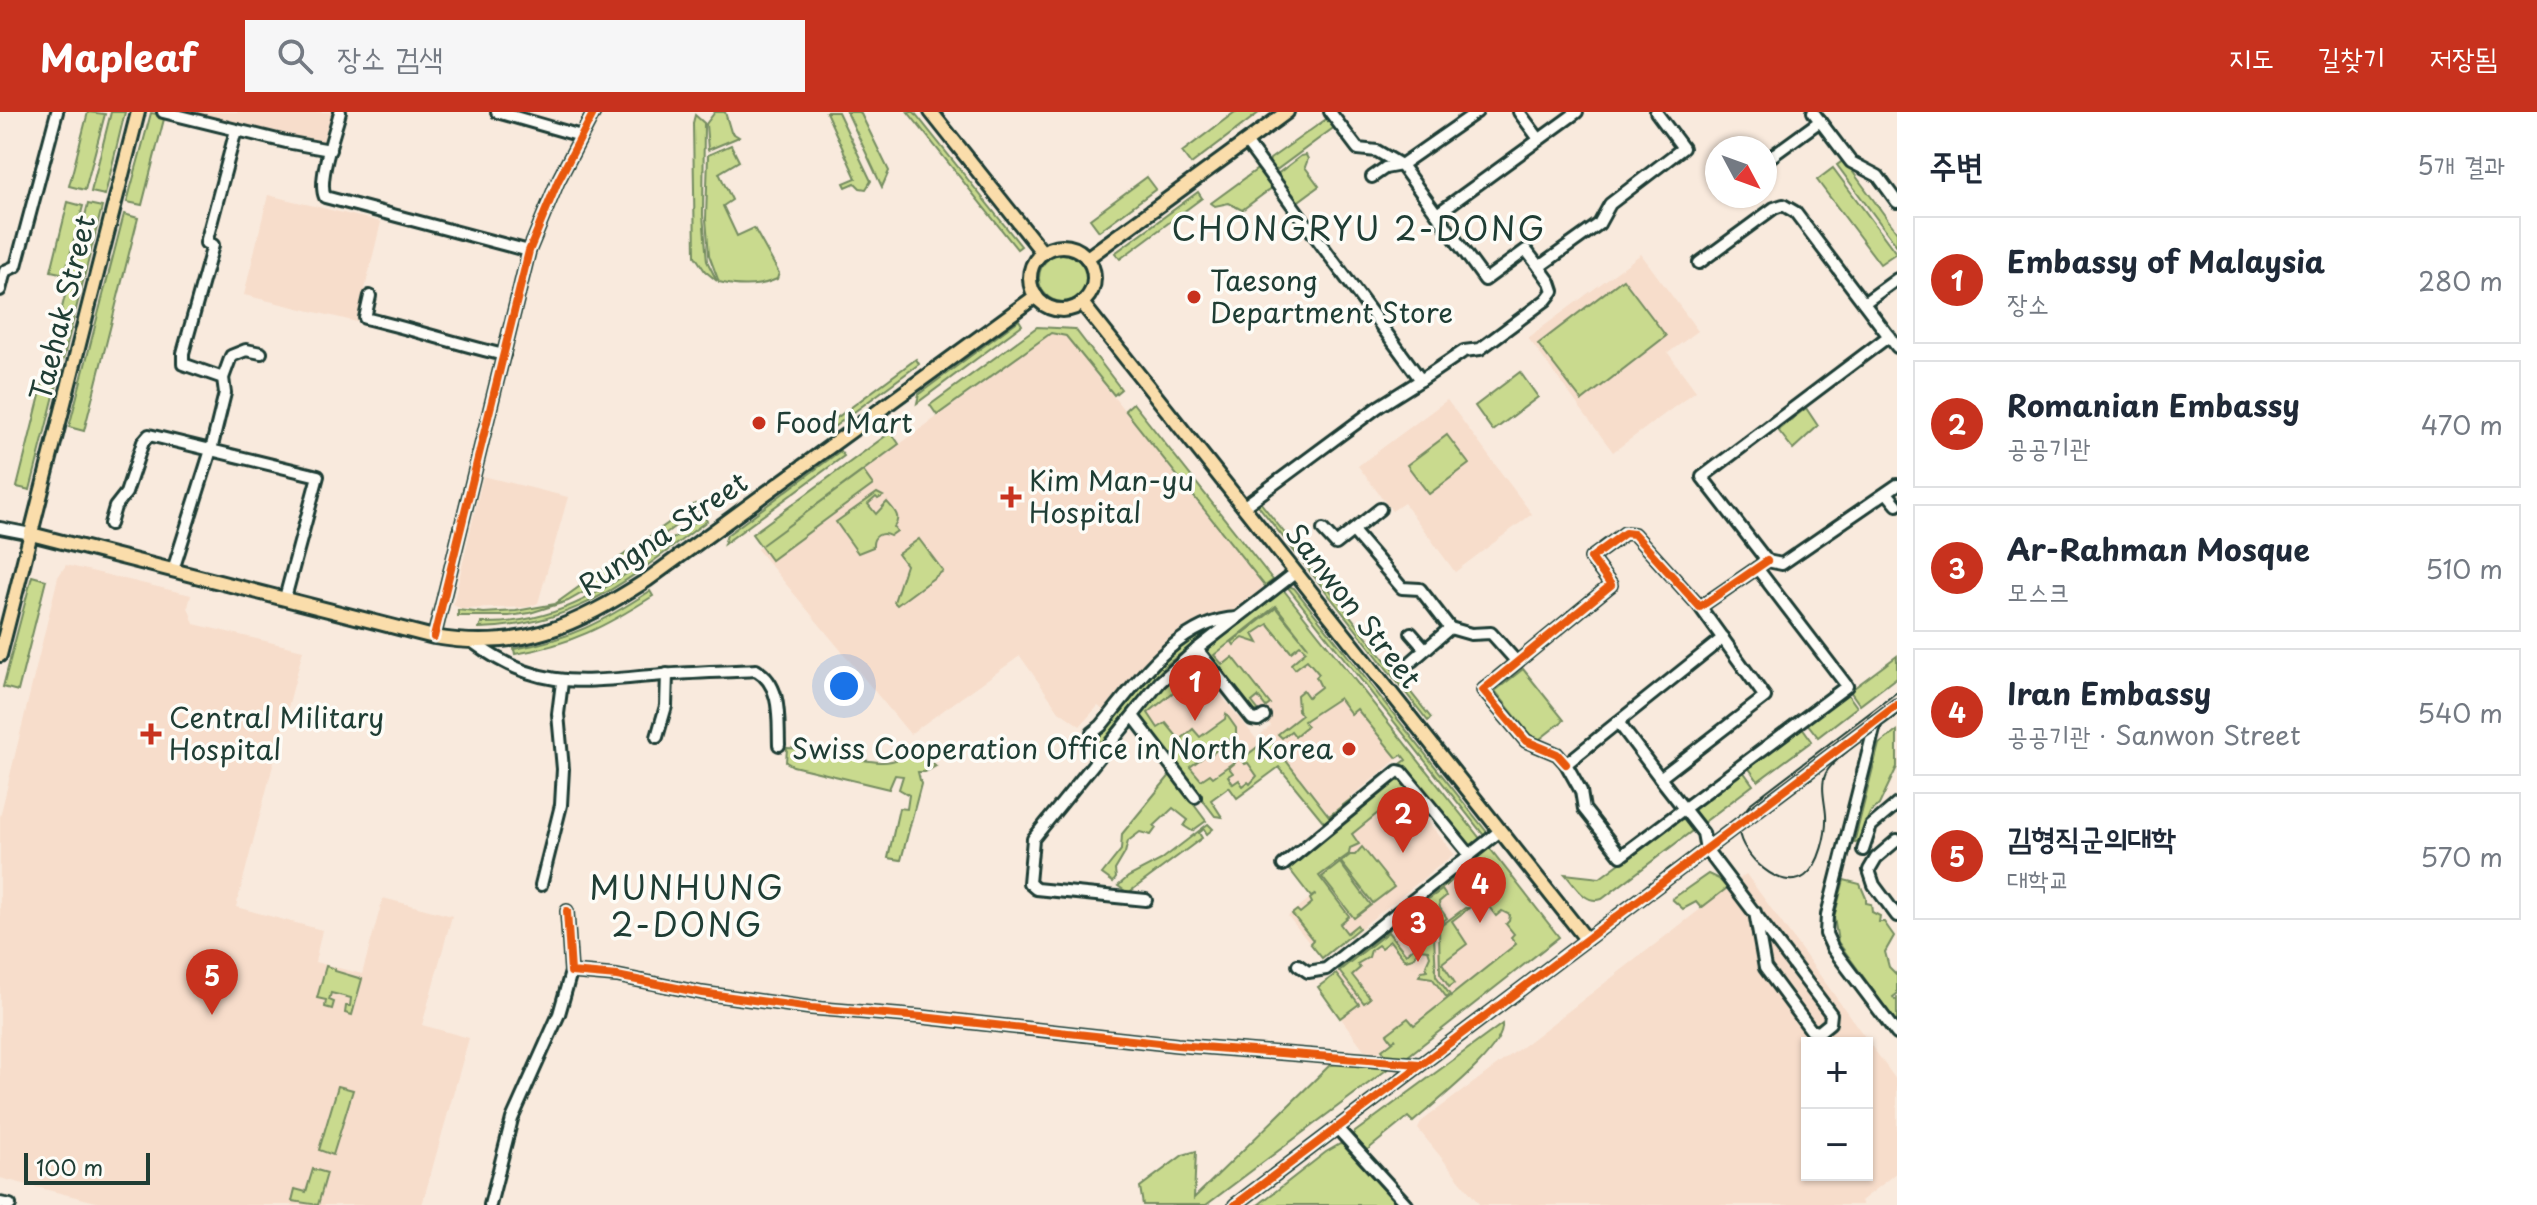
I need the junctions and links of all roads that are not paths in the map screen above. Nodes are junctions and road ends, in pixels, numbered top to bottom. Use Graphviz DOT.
graph roads {
  1 [pos="57,112"];
  2 [pos="138,112"];
  3 [pos="163,112"];
  4 [pos="340,112"];
  5 [pos="497,112"];
  6 [pos="594,112"];
  7 [pos="931,112"];
  8 [pos="1287,112"];
  9 [pos="1330,112"];
  10 [pos="1477,112"];
  11 [pos="1519,112"];
  12 [pos="1577,112"];
  13 [pos="1672,112"];
  14 [pos="1659,116"];
  15 [pos="1816,117"];
  16 [pos="236,130"];
  17 [pos="581,136"];
  18 [pos="1539,139"];
  19 [pos="1246,142"];
  20 [pos="330,150"];
  21 [pos="1777,151"];
  22 [pos="1401,165"];
  23 [pos="1372,177"];
  24 [pos="1897,202"];
  25 [pos="1437,214"];
  26 [pos="529,251"];
  27 [pos="1043,253"];
  28 [pos="1087,258"];
  29 [pos="1699,263"];
  30 [pos="1539,267"];
  31 [pos="1897,279"];
  32 [pos="0,290"];
  33 [pos="370,296"];
  34 [pos="1036,296"];
  35 [pos="1082,303"];
  36 [pos="1864,303"];
  37 [pos="1889,336"];
  38 [pos="1897,347"];
  39 [pos="261,353"];
  40 [pos="504,355"];
  41 [pos="223,378"];
  42 [pos="1421,380"];
  43 [pos="211,450"];
  44 [pos="1897,485"];
  45 [pos="1887,493"];
  46 [pos="1897,505"];
  47 [pos="1243,507"];
  48 [pos="1380,509"];
  49 [pos="110,524"];
  50 [pos="0,528"];
  51 [pos="1323,530"];
  52 [pos="1353,531"];
  53 [pos="31,534"];
  54 [pos="1762,565"];
  55 [pos="173,570"];
  56 [pos="1295,573"];
  57 [pos="285,598"];
  58 [pos="1700,607"];
  59 [pos="1237,618"];
  60 [pos="1450,628"];
  61 [pos="1411,633"];
  62 [pos="434,637"];
  63 [pos="1723,638"];
  64 [pos="474,643"];
  65 [pos="1197,649"];
  66 [pos="1425,649"];
  67 [pos="0,655"];
  68 [pos="1412,661"];
  69 [pos="1517,662"];
  70 [pos="667,674"];
  71 [pos="562,682"];
  72 [pos="1897,705"];
  73 [pos="1133,716"];
  74 [pos="1264,716"];
  75 [pos="1876,721"];
  76 [pos="1618,722"];
  77 [pos="1092,733"];
  78 [pos="657,737"];
  79 [pos="779,745"];
  80 [pos="1566,764"];
  81 [pos="1660,778"];
  82 [pos="1195,797"];
  83 [pos="1897,804"];
  84 [pos="1684,809"];
  85 [pos="1500,831"];
  86 [pos="1897,840"];
  87 [pos="1844,847"];
  88 [pos="1706,849"];
  89 [pos="1863,850"];
  90 [pos="1470,855"];
  91 [pos="1876,858"];
  92 [pos="1283,865"];
  93 [pos="1115,884"];
  94 [pos="541,885"];
  95 [pos="1105,896"];
  96 [pos="1146,900"];
  97 [pos="567,911"];
  98 [pos="1755,912"];
  99 [pos="1897,916"];
  100 [pos="1586,939"];
  101 [pos="1298,965"];
  102 [pos="571,972"];
  103 [pos="1897,1034"];
  104 [pos="1419,1064"];
  105 [pos="1337,1128"];
  106 [pos="0,1203"];
  107 [pos="10,1205"];
  108 [pos="490,1205"];
  109 [pos="1235,1205"];
  110 [pos="1407,1205"];
  1 -- 32 [label="street"];
  2 -- 53 [label="main road, Taehak Street"];
  3 -- 16 [label="street"];
  4 -- 20 [label="street"];
  5 -- 17 [label="street"];
  6 -- 17 [label="street"];
  7 -- 27 [label="main road"];
  8 -- 19 [label="main road"];
  9 -- 22 [label="street"];
  10 -- 22 [label="street"];
  11 -- 18 [label="street"];
  12 -- 18 [label="street"];
  13 -- 14 [label="street"];
  14 -- 30 [label="street"];
  15 -- 21 [label="street"];
  15 -- 24 [label="street"];
  16 -- 20 [label="street"];
  16 -- 41 [label="street"];
  17 -- 26 [label="street"];
  18 -- 25 [label="street"];
  19 -- 28 [label="main road"];
  19 -- 42 [label="street"];
  20 -- 26 [label="street"];
  22 -- 23 [label="street"];
  22 -- 25 [label="street"];
  25 -- 30 [label="street"];
  26 -- 40 [label="street"];
  27 -- 28 [label="main road"];
  27 -- 34 [label="main road"];
  28 -- 35 [label="main road"];
  29 -- 36 [label="street"];
  30 -- 42 [label="street"];
  31 -- 36 [label="street"];
  33 -- 40 [label="street"];
  34 -- 35 [label="main road"];
  34 -- 64 [label="main road, Rungna Street"];
  35 -- 47 [label="main road, Sanwon Street"];
  36 -- 37 [label="street"];
  37 -- 38 [label="street"];
  37 -- 54 [label="street"];
  39 -- 41 [label="street"];
  40 -- 62 [label="street"];
  41 -- 43 [label="street"];
  42 -- 47 [label="street"];
  43 -- 49 [label="street"];
  43 -- 55 [label="street"];
  43 -- 57 [label="street"];
  44 -- 45 [label="street"];
  45 -- 46 [label="street"];
  45 -- 54 [label="street"];
  47 -- 56 [label="main road, Sanwon Street"];
  48 -- 52 [label="street"];
  50 -- 53 [label="street"];
  51 -- 52 [label="street"];
  52 -- 60 [label="street"];
  53 -- 55 [label="main road, Rungna Street"];
  53 -- 67 [label="main road, Taehak Street"];
  54 -- 58 [label="street"];
  54 -- 84 [label="street"];
  55 -- 57 [label="main road, Rungna Street"];
  56 -- 59 [label="street"];
  56 -- 85 [label="main road, Sanwon Street"];
  57 -- 62 [label="main road, Rungna Street"];
  58 -- 63 [label="street"];
  58 -- 69 [label="street"];
  59 -- 65 [label="street"];
  59 -- 77 [label="street"];
  60 -- 66 [label="street"];
  60 -- 69 [label="street"];
  61 -- 66 [label="street"];
  62 -- 64 [label="main road, Rungna Street"];
  63 -- 76 [label="street"];
  63 -- 81 [label="street"];
  64 -- 71 [label="street"];
  65 -- 73 [label="street"];
  65 -- 74 [label="street"];
  66 -- 68 [label="street"];
  69 -- 80 [label="street"];
  70 -- 71 [label="street"];
  70 -- 78 [label="street"];
  70 -- 79 [label="street"];
  71 -- 94 [label="street"];
  72 -- 75 [label="street"];
  73 -- 82 [label="street"];
  73 -- 95 [label="street"];
  75 -- 87 [label="street"];
  75 -- 88 [label="street"];
  76 -- 80 [label="street"];
  76 -- 81 [label="street"];
  80 -- 84 [label="street"];
  81 -- 84 [label="street"];
  83 -- 89 [label="street"];
  84 -- 88 [label="street"];
  85 -- 90 [label="street"];
  85 -- 100 [label="main road, Sanwon Street"];
  86 -- 91 [label="street"];
  87 -- 89 [label="street"];
  87 -- 103 [label="street"];
  88 -- 98 [label="street"];
  88 -- 100 [label="street"];
  89 -- 91 [label="street"];
  90 -- 92 [label="street"];
  90 -- 101 [label="street"];
  91 -- 99 [label="street"];
  93 -- 95 [label="street"];
  95 -- 96 [label="street"];
  97 -- 102 [label="street"];
  98 -- 98 [label="street"];
  100 -- 104 [label="street"];
  102 -- 104 [label="street"];
  102 -- 108 [label="street"];
  104 -- 105 [label="street"];
  105 -- 109 [label="street"];
  105 -- 110 [label="street"];
  106 -- 107 [label="street"];
}
